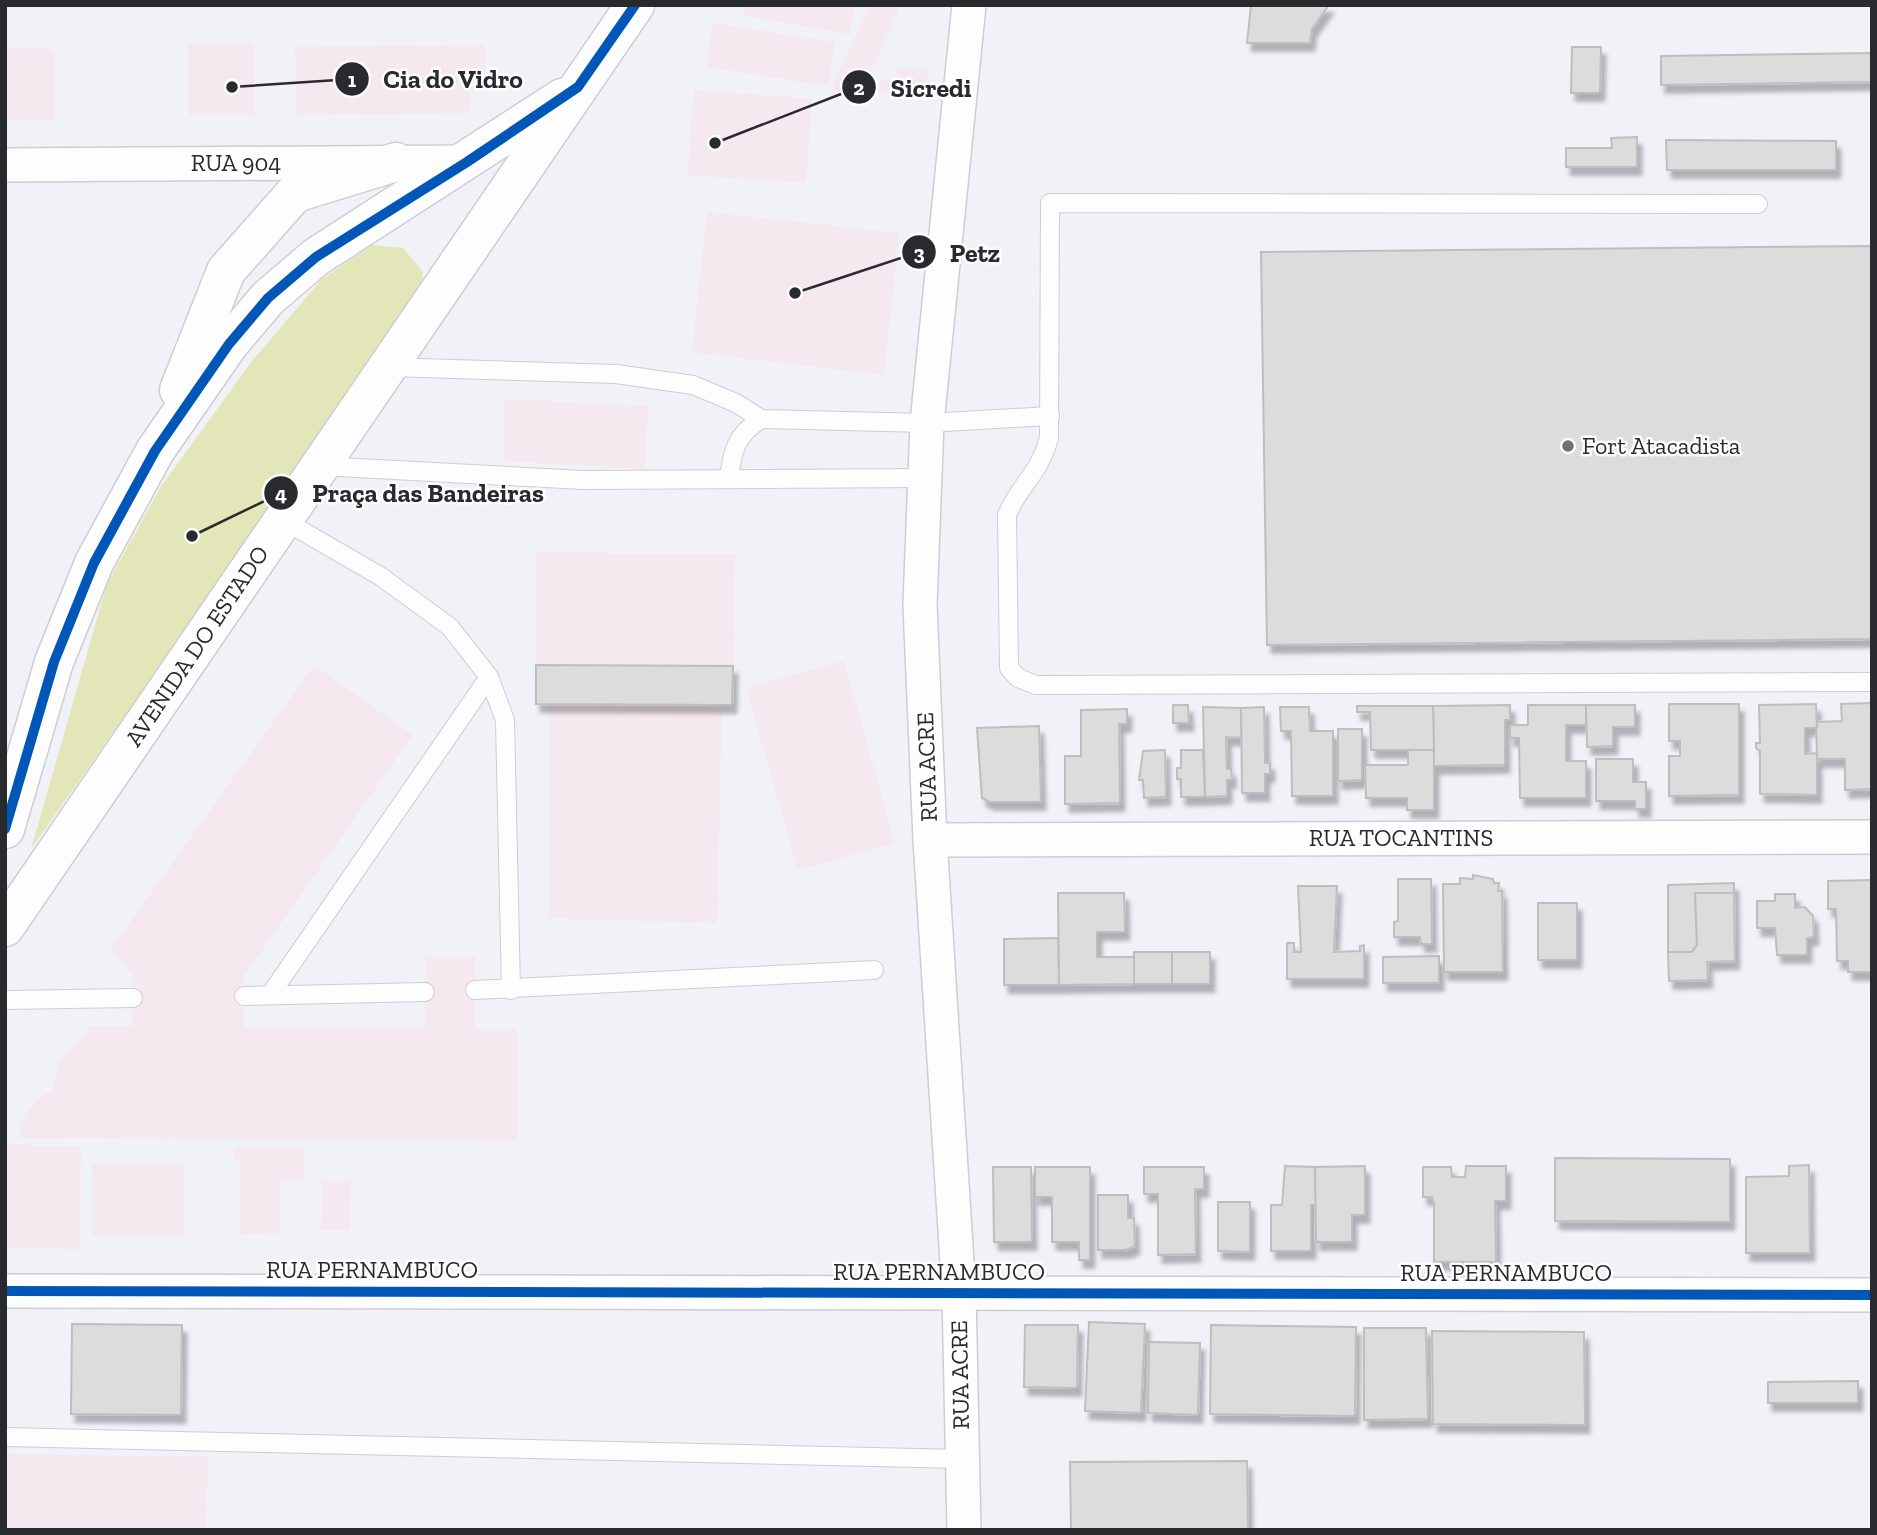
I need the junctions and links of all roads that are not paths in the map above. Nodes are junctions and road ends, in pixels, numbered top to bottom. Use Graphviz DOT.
graph roads {
  1 [pos="635,5"];
  2 [pos="969,5"];
  3 [pos="578,87"];
  4 [pos="396,162"];
  5 [pos="467,162"];
  6 [pos="5,165"];
  7 [pos="1758,204"];
  8 [pos="388,367"];
  9 [pos="1050,416"];
  10 [pos="761,419"];
  11 [pos="927,423"];
  12 [pos="155,451"];
  13 [pos="320,466"];
  14 [pos="923,478"];
  15 [pos="729,479"];
  16 [pos="283,520"];
  17 [pos="489,677"];
  18 [pos="1872,682"];
  19 [pos="5,829"];
  20 [pos="1872,837"];
  21 [pos="930,840"];
  22 [pos="5,928"];
  23 [pos="874,970"];
  24 [pos="475,990"];
  25 [pos="512,990"];
  26 [pos="425,992"];
  27 [pos="270,995"];
  28 [pos="244,996"];
  29 [pos="133,998"];
  30 [pos="5,1000"];
  31 [pos="5,1291"];
  32 [pos="959,1293"];
  33 [pos="1872,1295"];
  34 [pos="5,1437"];
  35 [pos="962,1459"];
  36 [pos="964,1530"];
  1 -- 3 [label="main road, AVENIDA DO ESTADO"];
  2 -- 11 [label="street, RUA ACRE"];
  3 -- 5 [label="main road, AVENIDA DO ESTADO"];
  3 -- 8 [label="main road, AVENIDA DO ESTADO"];
  4 -- 5 [label="street, RUA 904"];
  4 -- 6 [label="street, RUA 904"];
  4 -- 12 [label="main road"];
  5 -- 12 [label="main road, AVENIDA DO ESTADO"];
  7 -- 9 [label="lane"];
  8 -- 10 [label="lane"];
  8 -- 13 [label="main road, AVENIDA DO ESTADO"];
  9 -- 11 [label="lane"];
  9 -- 18 [label="lane"];
  10 -- 11 [label="lane"];
  10 -- 15 [label="lane"];
  11 -- 14 [label="street, RUA ACRE"];
  12 -- 19 [label="main road, AVENIDA DO ESTADO"];
  13 -- 15 [label="lane"];
  13 -- 16 [label="main road, AVENIDA DO ESTADO"];
  14 -- 15 [label="lane"];
  14 -- 21 [label="street, RUA ACRE"];
  16 -- 17 [label="lane"];
  16 -- 22 [label="main road, AVENIDA DO ESTADO"];
  17 -- 25 [label="lane"];
  17 -- 27 [label="lane"];
  20 -- 21 [label="street, RUA TOCANTINS"];
  21 -- 32 [label="street, RUA ACRE"];
  23 -- 25 [label="lane"];
  24 -- 25 [label="lane"];
  26 -- 27 [label="lane"];
  27 -- 28 [label="lane"];
  29 -- 30 [label="lane"];
  31 -- 32 [label="street, RUA PERNAMBUCO"];
  32 -- 33 [label="street, RUA PERNAMBUCO"];
  32 -- 35 [label="street, RUA ACRE"];
  34 -- 35 [label="lane"];
  35 -- 36 [label="street, RUA ACRE"];
}
